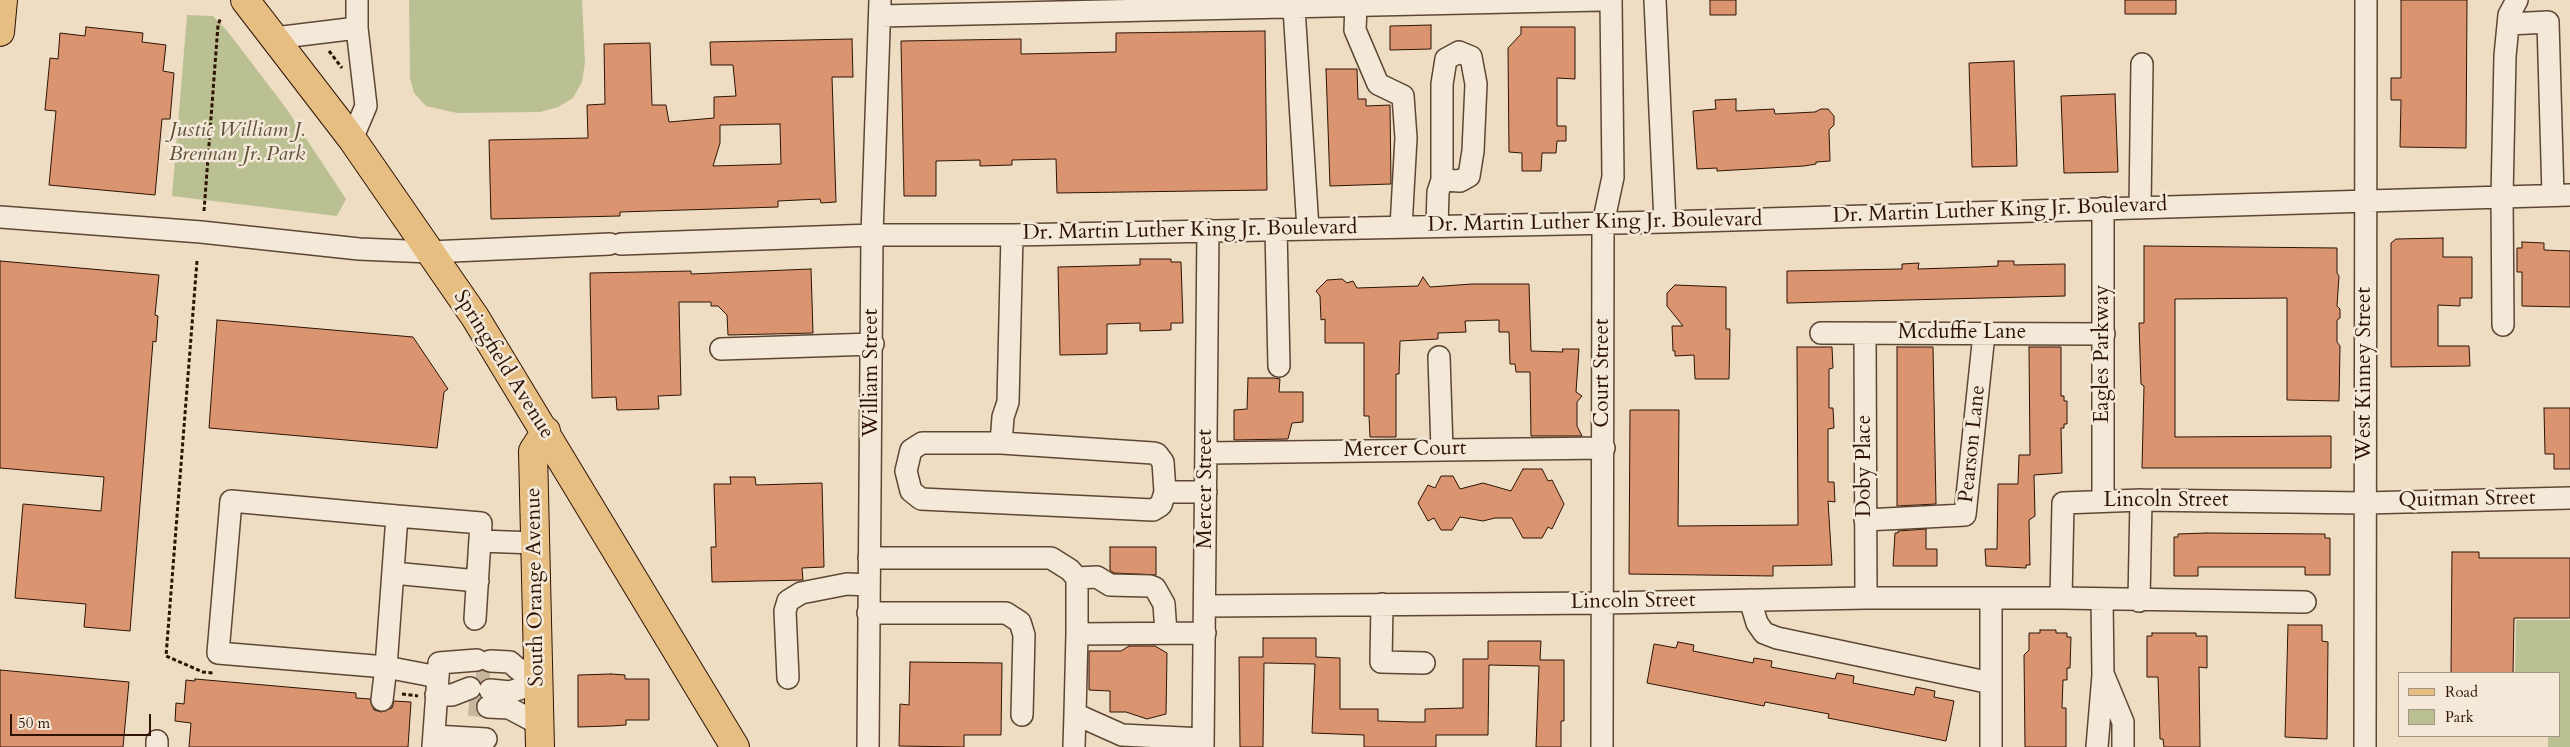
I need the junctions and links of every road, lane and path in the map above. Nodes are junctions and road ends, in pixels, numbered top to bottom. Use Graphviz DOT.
graph roads {
  1 [pos="3,0"];
  2 [pos="245,0"];
  3 [pos="358,0"];
  4 [pos="1600,0"];
  5 [pos="1610,0"];
  6 [pos="1636,0"];
  7 [pos="1655,0"];
  8 [pos="2366,0"];
  9 [pos="2517,0"];
  10 [pos="1356,6"];
  11 [pos="880,8"];
  12 [pos="1294,8"];
  13 [pos="221,17"];
  14 [pos="2509,24"];
  15 [pos="357,28"];
  16 [pos="0,32"];
  17 [pos="275,38"];
  18 [pos="326,48"];
  19 [pos="2142,64"];
  20 [pos="346,75"];
  21 [pos="352,139"];
  22 [pos="1442,180"];
  23 [pos="2562,195"];
  24 [pos="2502,197"];
  25 [pos="2366,202"];
  26 [pos="2140,207"];
  27 [pos="2103,208"];
  28 [pos="204,211"];
  29 [pos="0,217"];
  30 [pos="1665,222"];
  31 [pos="1603,224"];
  32 [pos="1437,226"];
  33 [pos="1401,227"];
  34 [pos="1276,229"];
  35 [pos="1308,229"];
  36 [pos="1208,230"];
  37 [pos="872,235"];
  38 [pos="1012,235"];
  39 [pos="430,252"];
  40 [pos="197,261"];
  41 [pos="2503,325"];
  42 [pos="1821,333"];
  43 [pos="1865,333"];
  44 [pos="1984,334"];
  45 [pos="2104,334"];
  46 [pos="873,344"];
  47 [pos="721,349"];
  48 [pos="1439,357"];
  49 [pos="1279,366"];
  50 [pos="546,431"];
  51 [pos="1002,444"];
  52 [pos="1604,448"];
  53 [pos="1442,450"];
  54 [pos="1206,453"];
  55 [pos="872,470"];
  56 [pos="906,471"];
  57 [pos="1165,492"];
  58 [pos="1206,492"];
  59 [pos="2570,498"];
  60 [pos="2141,500"];
  61 [pos="2103,501"];
  62 [pos="2364,503"];
  63 [pos="397,516"];
  64 [pos="1865,520"];
  65 [pos="480,540"];
  66 [pos="535,543"];
  67 [pos="870,558"];
  68 [pos="393,573"];
  69 [pos="1077,578"];
  70 [pos="478,581"];
  71 [pos="869,585"];
  72 [pos="1866,598"];
  73 [pos="2061,598"];
  74 [pos="1991,599"];
  75 [pos="1750,600"];
  76 [pos="2102,600"];
  77 [pos="2139,601"];
  78 [pos="2305,602"];
  79 [pos="1603,603"];
  80 [pos="1382,604"];
  81 [pos="1206,606"];
  82 [pos="868,614"];
  83 [pos="475,619"];
  84 [pos="1206,632"];
  85 [pos="1166,633"];
  86 [pos="1077,634"];
  87 [pos="166,656"];
  88 [pos="1424,663"];
  89 [pos="386,667"];
  90 [pos="532,674"];
  91 [pos="2103,675"];
  92 [pos="788,678"];
  93 [pos="465,682"];
  94 [pos="1991,683"];
  95 [pos="383,696"];
  96 [pos="1075,714"];
  97 [pos="1022,715"];
  98 [pos="539,736"];
  99 [pos="486,739"];
  100 [pos="434,742"];
  101 [pos="1160,742"];
  102 [pos="1203,743"];
  103 [pos="735,747"];
  104 [pos="868,747"];
  105 [pos="1074,747"];
  106 [pos="1602,747"];
  107 [pos="1991,747"];
  108 [pos="2097,747"];
  109 [pos="2123,747"];
  110 [pos="2365,747"];
  1 -- 16 [label="main road"];
  2 -- 17 [label="main road, Springfield Avenue"];
  3 -- 15 [label="street"];
  4 -- 10 [label="street"];
  5 -- 31 [label="street, Court Street"];
  6 -- 7 [label="street"];
  7 -- 30 [label="street"];
  8 -- 25 [label="street, West Kinney Street"];
  9 -- 14 [label="street"];
  10 -- 12 [label="street"];
  10 -- 33 [label="street"];
  11 -- 12 [label="street"];
  11 -- 37 [label="street, William Street"];
  12 -- 35 [label="street"];
  13 -- 28 [label="path"];
  14 -- 23 [label="street"];
  14 -- 24 [label="street"];
  15 -- 17 [label="street"];
  15 -- 21 [label="street"];
  17 -- 21 [label="main road, Springfield Avenue"];
  18 -- 20 [label="path"];
  19 -- 26 [label="street"];
  21 -- 39 [label="main road, Springfield Avenue"];
  22 -- 22 [label="street"];
  22 -- 32 [label="street"];
  23 -- 24 [label="street, Dr. Martin Luther King Jr. Boulevard"];
  24 -- 25 [label="street, Dr. Martin Luther King Jr. Boulevard"];
  24 -- 41 [label="street"];
  25 -- 26 [label="street, Dr. Martin Luther King Jr. Boulevard"];
  25 -- 62 [label="street, West Kinney Street"];
  26 -- 27 [label="street, Dr. Martin Luther King Jr. Boulevard"];
  27 -- 30 [label="street, Dr. Martin Luther King Jr. Boulevard"];
  27 -- 45 [label="street, Eagles Parkway"];
  29 -- 39 [label="street, Dr. Martin Luther King Jr. Boulevard"];
  30 -- 31 [label="street, Dr. Martin Luther King Jr. Boulevard"];
  31 -- 32 [label="street, Dr. Martin Luther King Jr. Boulevard"];
  31 -- 52 [label="street, Court Street"];
  32 -- 33 [label="street, Dr. Martin Luther King Jr. Boulevard"];
  33 -- 35 [label="street, Dr. Martin Luther King Jr. Boulevard"];
  34 -- 35 [label="street, Dr. Martin Luther King Jr. Boulevard"];
  34 -- 36 [label="street, Dr. Martin Luther King Jr. Boulevard"];
  34 -- 49 [label="street"];
  36 -- 38 [label="street, Dr. Martin Luther King Jr. Boulevard"];
  36 -- 54 [label="street, Mercer Street"];
  37 -- 38 [label="street, Dr. Martin Luther King Jr. Boulevard"];
  37 -- 39 [label="street, Dr. Martin Luther King Jr. Boulevard"];
  37 -- 46 [label="street, William Street"];
  38 -- 51 [label="street"];
  39 -- 50 [label="main road, Springfield Avenue"];
  40 -- 87 [label="path"];
  42 -- 43 [label="street, Mcduffie Lane"];
  43 -- 44 [label="street, Mcduffie Lane"];
  43 -- 64 [label="street, Doby Place"];
  44 -- 45 [label="street, Mcduffie Lane"];
  44 -- 64 [label="street, Pearson Lane"];
  45 -- 61 [label="street, Eagles Parkway"];
  46 -- 47 [label="street"];
  46 -- 55 [label="street, William Street"];
  48 -- 53 [label="street"];
  50 -- 66 [label="main road, South Orange Avenue"];
  50 -- 103 [label="main road, Springfield Avenue"];
  51 -- 56 [label="street"];
  51 -- 57 [label="street"];
  52 -- 53 [label="street, Mercer Court"];
  52 -- 79 [label="street, Court Street"];
  53 -- 54 [label="street, Mercer Court"];
  54 -- 58 [label="street, Mercer Street"];
  55 -- 56 [label="street"];
  55 -- 67 [label="street, William Street"];
  56 -- 57 [label="street"];
  57 -- 58 [label="street"];
  58 -- 81 [label="street, Mercer Street"];
  59 -- 62 [label="street, Quitman Street"];
  60 -- 61 [label="street, Lincoln Street"];
  60 -- 62 [label="street, Lincoln Street"];
  60 -- 77 [label="street"];
  61 -- 73 [label="street, Lincoln Street"];
  62 -- 110 [label="street, West Kinney Street"];
  63 -- 65 [label="street"];
  63 -- 68 [label="street"];
  63 -- 89 [label="street"];
  64 -- 72 [label="street, Doby Place"];
  65 -- 66 [label="street"];
  65 -- 70 [label="street"];
  66 -- 90 [label="main road, South Orange Avenue"];
  67 -- 69 [label="street"];
  67 -- 71 [label="street, William Street"];
  68 -- 70 [label="street"];
  68 -- 89 [label="street"];
  69 -- 85 [label="street"];
  69 -- 86 [label="street"];
  70 -- 83 [label="street"];
  71 -- 82 [label="street, William Street"];
  71 -- 92 [label="street"];
  72 -- 74 [label="street, Lincoln Street"];
  72 -- 75 [label="street, Lincoln Street"];
  73 -- 74 [label="street, Lincoln Street"];
  73 -- 76 [label="street, Lincoln Street"];
  74 -- 94 [label="street"];
  75 -- 79 [label="street, Lincoln Street"];
  75 -- 94 [label="street"];
  76 -- 77 [label="street, Lincoln Street"];
  76 -- 91 [label="street"];
  77 -- 78 [label="street, Lincoln Street"];
  79 -- 80 [label="street, Lincoln Street"];
  79 -- 106 [label="street, Court Street"];
  80 -- 81 [label="street, Lincoln Street"];
  80 -- 88 [label="street"];
  81 -- 84 [label="street, Mercer Street"];
  82 -- 97 [label="street"];
  82 -- 104 [label="street, William Street"];
  84 -- 85 [label="street"];
  84 -- 102 [label="street, Mercer Street"];
  85 -- 86 [label="street"];
  86 -- 96 [label="street"];
  89 -- 93 [label="street"];
  89 -- 95 [label="street"];
  90 -- 93 [label="street"];
  90 -- 93 [label="street"];
  90 -- 98 [label="main road, South Orange Avenue"];
  91 -- 108 [label="street"];
  91 -- 109 [label="street"];
  93 -- 95 [label="path"];
  93 -- 98 [label="street"];
  93 -- 100 [label="street"];
  94 -- 107 [label="street"];
  96 -- 101 [label="street"];
  96 -- 105 [label="street"];
  99 -- 100 [label="street"];
  101 -- 102 [label="street"];
}
